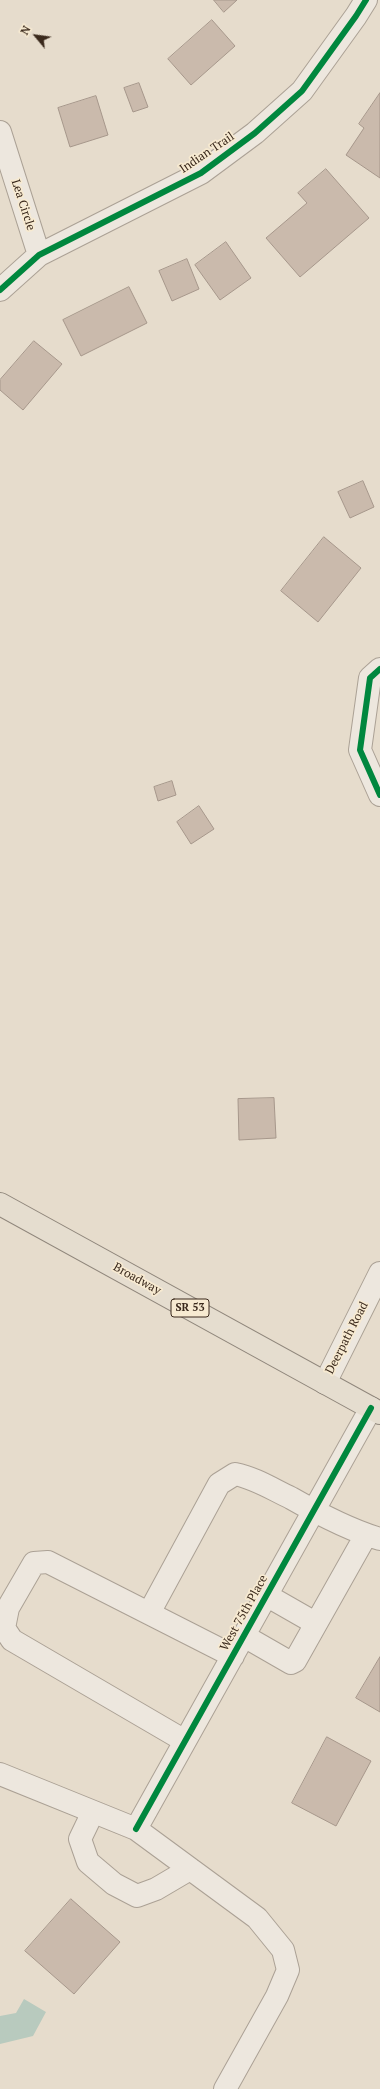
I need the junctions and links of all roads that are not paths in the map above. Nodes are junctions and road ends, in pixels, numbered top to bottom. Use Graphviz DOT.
graph roads {
  1 [pos="366,0"];
  2 [pos="0,132"];
  3 [pos="40,255"];
  4 [pos="0,290"];
  5 [pos="380,669"];
  6 [pos="380,796"];
  7 [pos="0,1204"];
  8 [pos="380,1273"];
  9 [pos="325,1383"];
  10 [pos="375,1410"];
  11 [pos="313,1510"];
  12 [pos="373,1537"];
  13 [pos="266,1595"];
  14 [pos="149,1613"];
  15 [pos="315,1623"];
  16 [pos="244,1636"];
  17 [pos="233,1656"];
  18 [pos="185,1741"];
  19 [pos="0,1774"];
  20 [pos="93,1812"];
  21 [pos="136,1829"];
  22 [pos="190,1868"];
  23 [pos="225,2089"];
  1 -- 3 [label="street, Indian Trail"];
  2 -- 3 [label="street, Lea Circle"];
  3 -- 4 [label="street, Indian Trail"];
  5 -- 6 [label="street"];
  7 -- 9 [label="main road, Broadway / SR 53"];
  8 -- 9 [label="street, Deerpath Road"];
  9 -- 10 [label="main road, Broadway / SR 53"];
  10 -- 11 [label="street, West 75th Place"];
  11 -- 12 [label="street"];
  11 -- 13 [label="street, West 75th Place"];
  11 -- 14 [label="street"];
  12 -- 15 [label="street"];
  13 -- 15 [label="street"];
  13 -- 16 [label="street, West 75th Place"];
  14 -- 17 [label="street"];
  14 -- 18 [label="street"];
  15 -- 16 [label="street"];
  16 -- 17 [label="street, West 75th Place"];
  17 -- 18 [label="street, West 75th Place"];
  18 -- 21 [label="street, West 75th Place"];
  19 -- 20 [label="street"];
  20 -- 21 [label="street"];
  20 -- 22 [label="street"];
  21 -- 22 [label="street"];
  22 -- 23 [label="street"];
}
